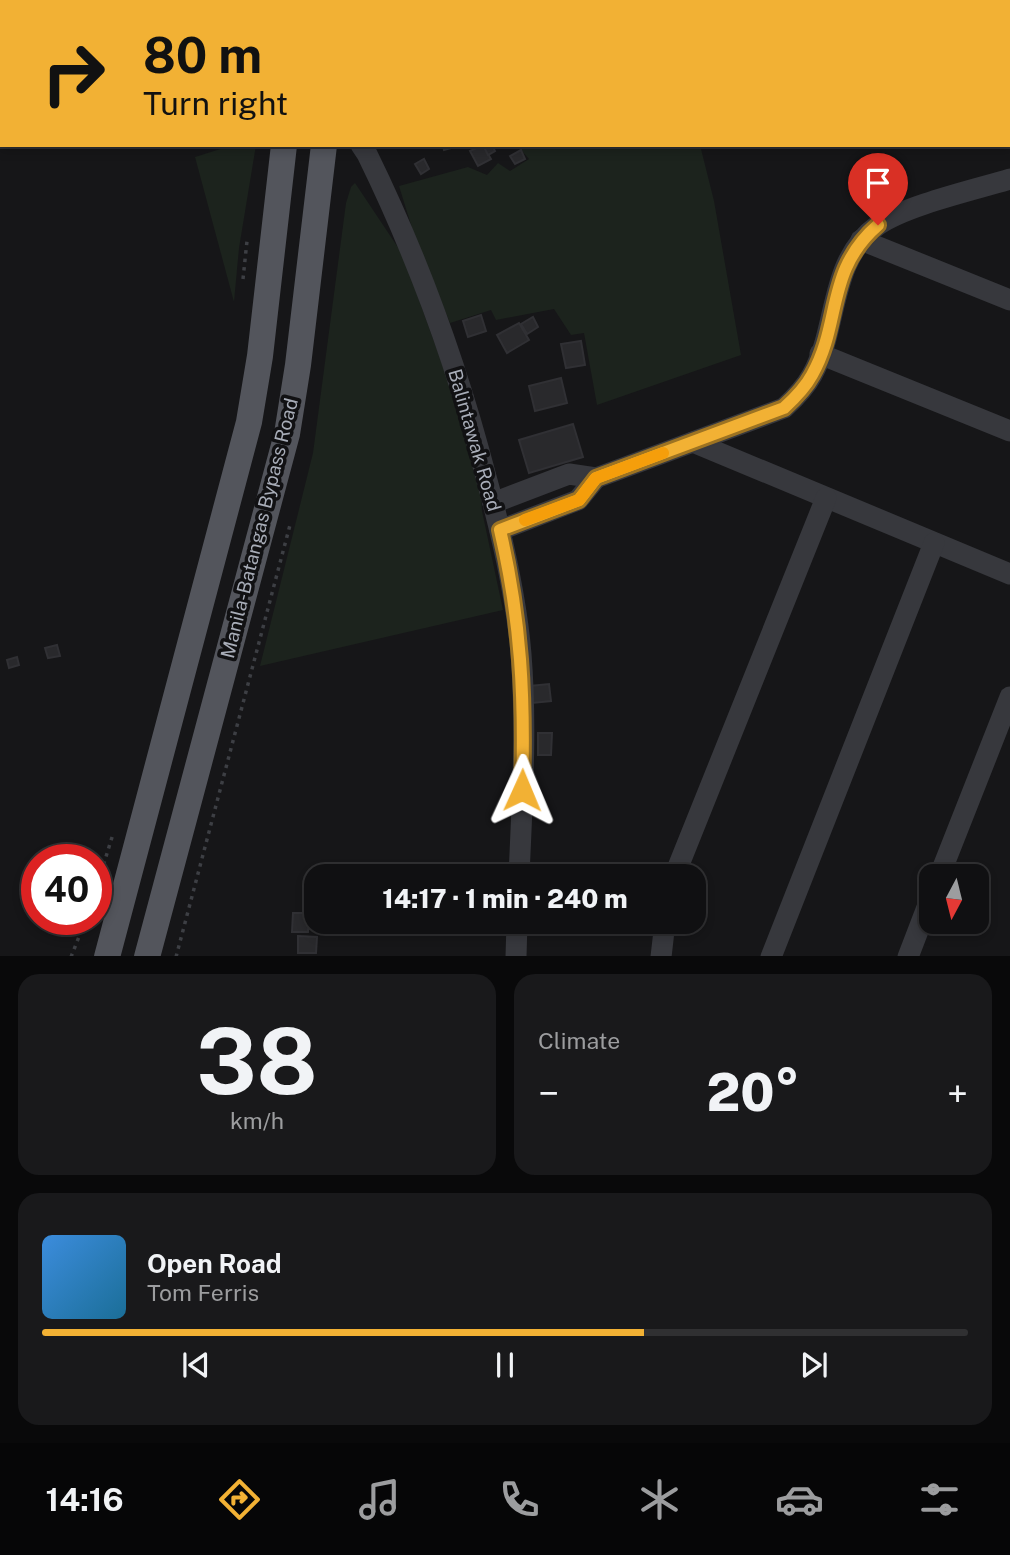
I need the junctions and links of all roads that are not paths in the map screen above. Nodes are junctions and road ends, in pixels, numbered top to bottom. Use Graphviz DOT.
graph roads {
  1 [pos="284,147"];
  2 [pos="324,147"];
  3 [pos="362,147"];
  4 [pos="1010,179"];
  5 [pos="861,240"];
  6 [pos="269,262"];
  7 [pos="308,269"];
  8 [pos="1010,300"];
  9 [pos="820,354"];
  10 [pos="1010,432"];
  11 [pos="693,442"];
  12 [pos="596,478"];
  13 [pos="827,498"];
  14 [pos="493,503"];
  15 [pos="500,530"];
  16 [pos="934,542"];
  17 [pos="1010,574"];
  18 [pos="1010,697"];
  19 [pos="519,864"];
  20 [pos="679,864"];
  21 [pos="944,864"];
  22 [pos="124,897"];
  23 [pos="161,905"];
  24 [pos="919,928"];
  25 [pos="517,934"];
  26 [pos="664,934"];
  27 [pos="98,956"];
  28 [pos="107,956"];
  29 [pos="136,956"];
  30 [pos="147,956"];
  31 [pos="516,956"];
  32 [pos="661,956"];
  33 [pos="771,956"];
  34 [pos="908,956"];
  1 -- 6 [label="main road, Manila-Batangas Bypass Road"];
  2 -- 7 [label="main road, Manila-Batangas Bypass Road"];
  3 -- 14 [label="street, Balintawak Road"];
  4 -- 5 [label="street"];
  5 -- 8 [label="street"];
  5 -- 9 [label="street"];
  6 -- 7 [label="main road"];
  6 -- 22 [label="main road, Manila-Batangas Bypass Road"];
  7 -- 23 [label="main road, Manila-Batangas Bypass Road"];
  9 -- 10 [label="street"];
  9 -- 11 [label="street"];
  11 -- 12 [label="street"];
  11 -- 13 [label="street"];
  12 -- 14 [label="street"];
  12 -- 15 [label="street"];
  13 -- 16 [label="street"];
  13 -- 20 [label="street"];
  14 -- 15 [label="street, Balintawak Road"];
  15 -- 19 [label="street, Balintawak Road"];
  16 -- 17 [label="street"];
  16 -- 33 [label="street"];
  18 -- 21 [label="street"];
  22 -- 27 [label="main road, Manila-Batangas Bypass Road"];
  22 -- 28 [label="main road, Manila-Batangas Bypass Road"];
  23 -- 29 [label="main road, Manila-Batangas Bypass Road"];
  23 -- 30 [label="main road, Manila-Batangas Bypass Road"];
  24 -- 34 [label="street"];
  25 -- 31 [label="street"];
  26 -- 32 [label="street"];
}
